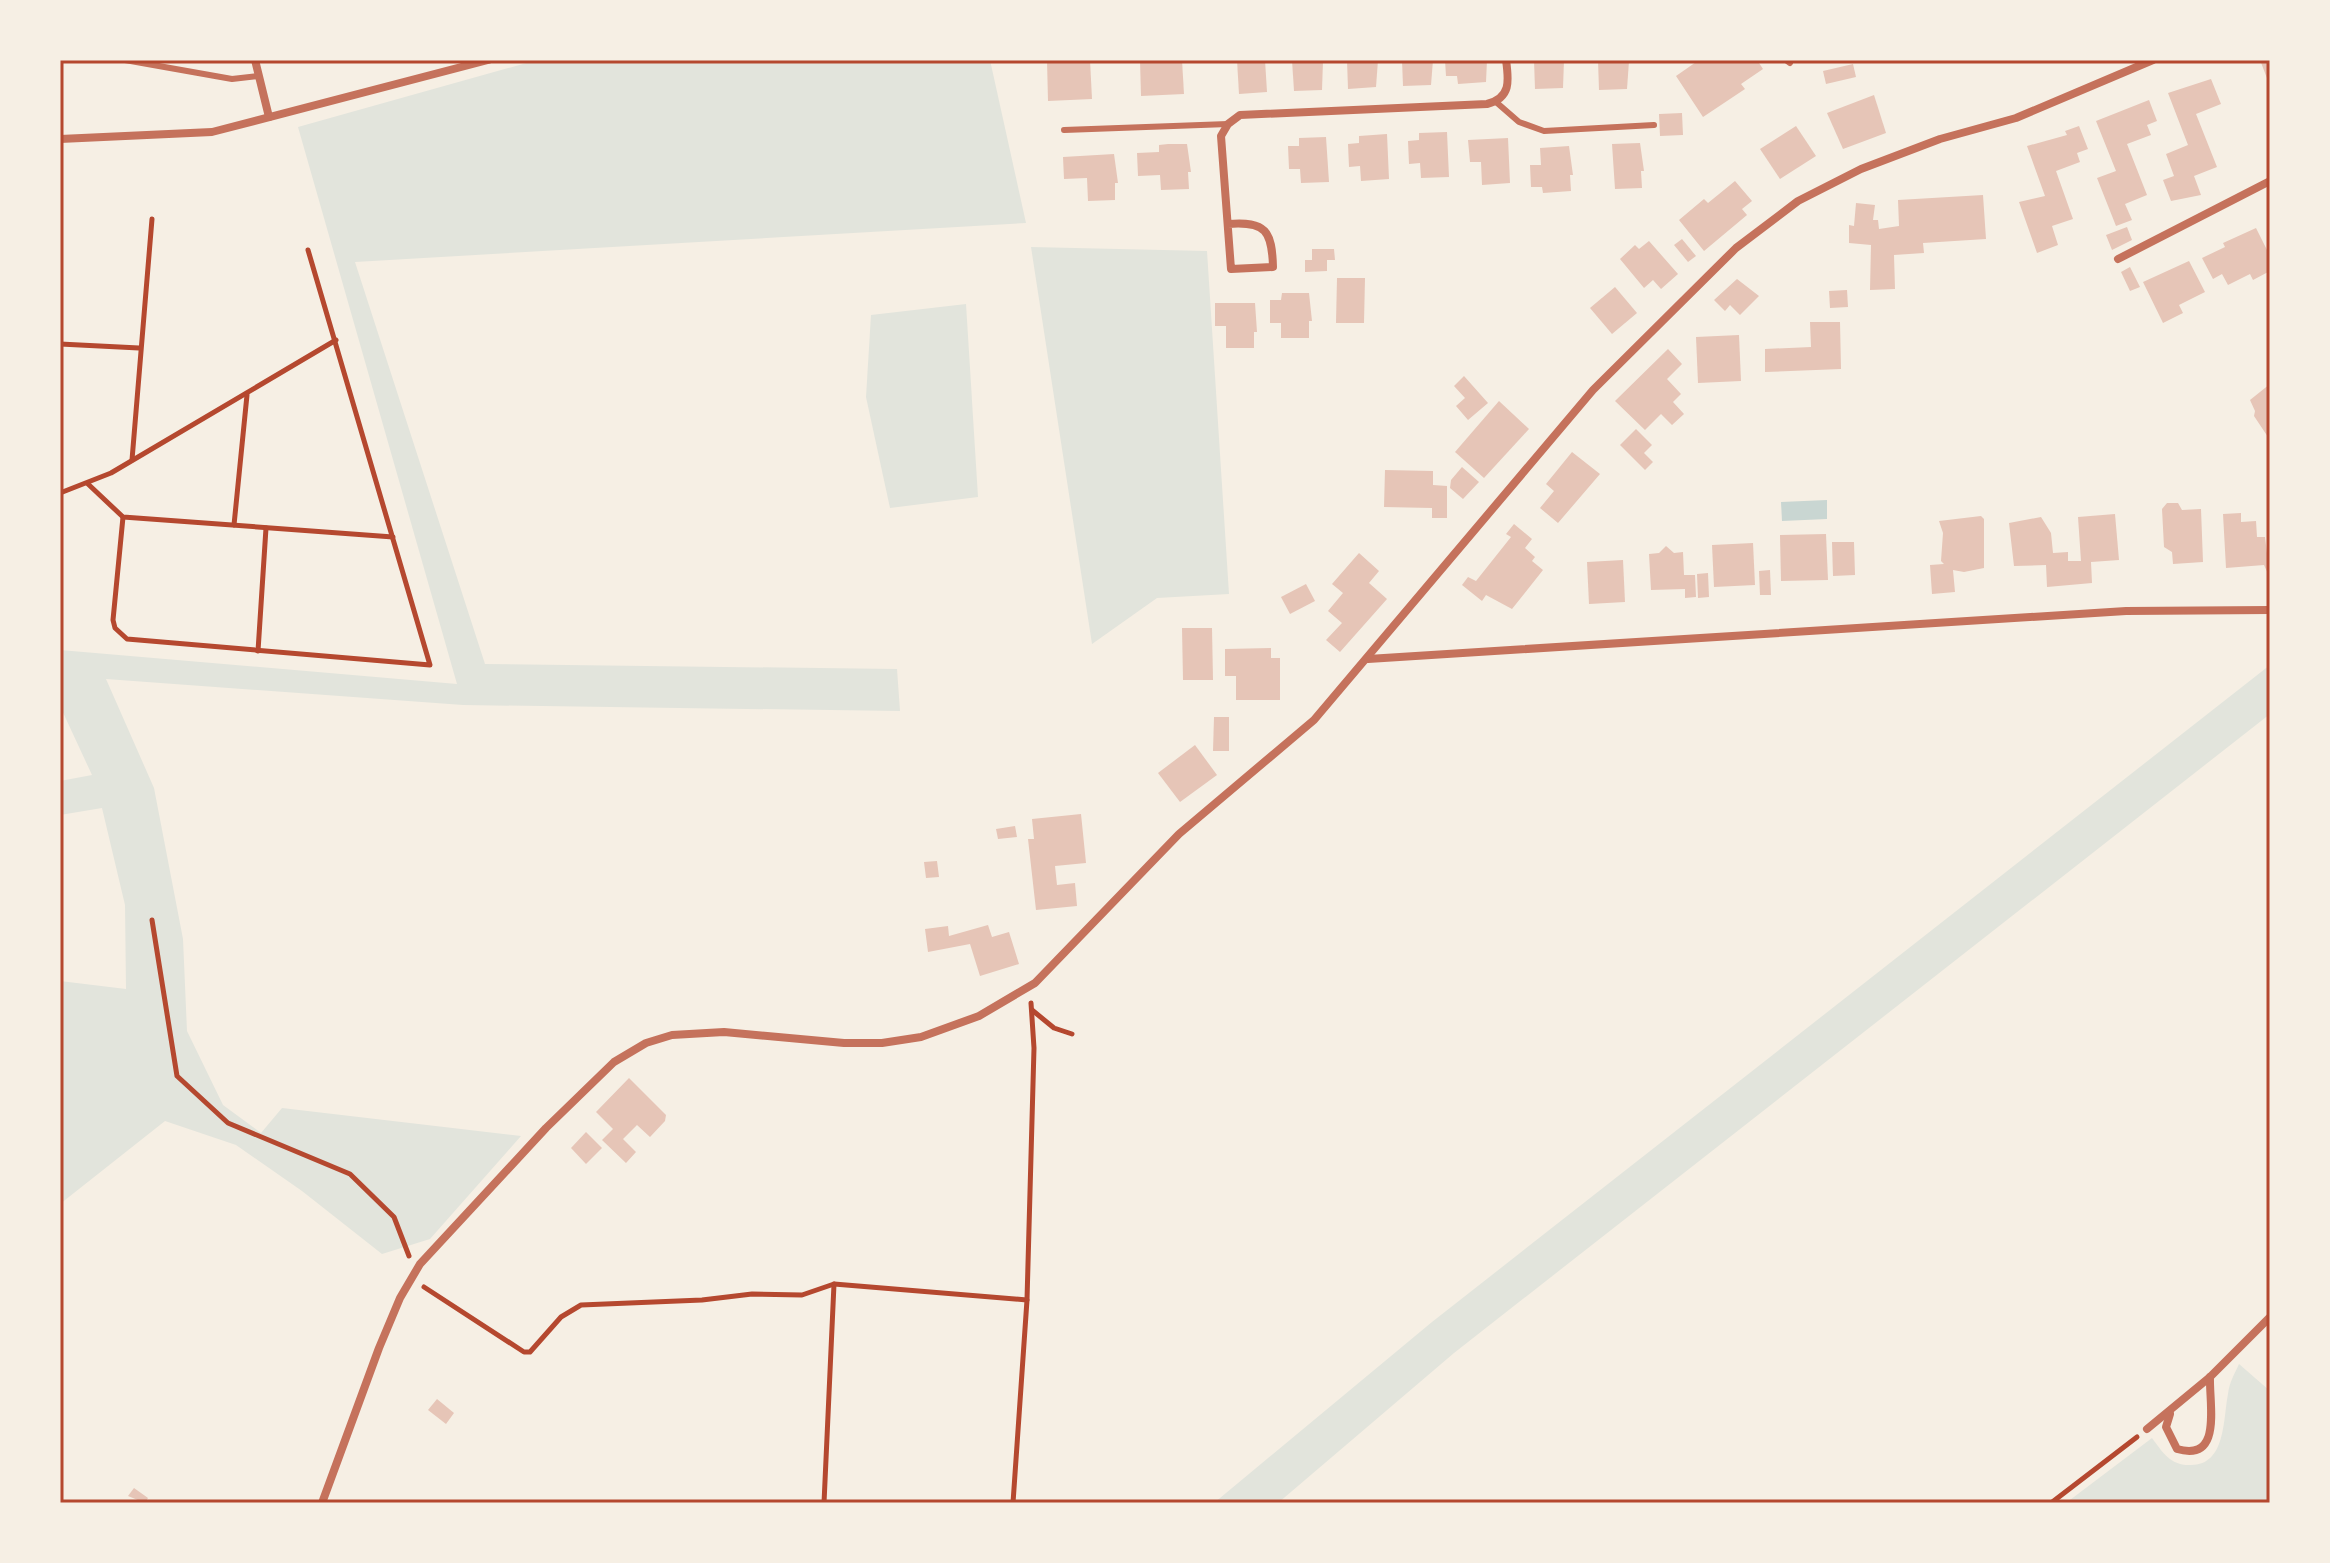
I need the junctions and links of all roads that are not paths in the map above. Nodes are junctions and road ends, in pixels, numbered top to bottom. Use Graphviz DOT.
graph roads {
  1 [pos="125,60"];
  2 [pos="255,60"];
  3 [pos="488,60"];
  4 [pos="1506,60"];
  5 [pos="2153,60"];
  6 [pos="259,76"];
  7 [pos="1496,102"];
  8 [pos="269,117"];
  9 [pos="1228,124"];
  10 [pos="1654,125"];
  11 [pos="1064,130"];
  12 [pos="60,139"];
  13 [pos="2270,181"];
  14 [pos="1228,224"];
  15 [pos="2118,259"];
  16 [pos="2270,610"];
  17 [pos="1368,659"];
  18 [pos="2270,1317"];
  19 [pos="2210,1377"];
  20 [pos="2170,1413"];
  21 [pos="2147,1429"];
  22 [pos="322,1503"];
  1 -- 6 [label="lane"];
  2 -- 6 [label="street"];
  3 -- 8 [label="street"];
  4 -- 7 [label="street"];
  5 -- 17 [label="street"];
  6 -- 8 [label="street"];
  7 -- 9 [label="street"];
  7 -- 10 [label="lane"];
  8 -- 12 [label="street"];
  9 -- 11 [label="lane"];
  9 -- 14 [label="street"];
  13 -- 15 [label="street"];
  14 -- 14 [label="street"];
  16 -- 17 [label="street"];
  17 -- 22 [label="street"];
  18 -- 19 [label="street"];
  19 -- 20 [label="street"];
  19 -- 20 [label="street"];
  20 -- 21 [label="street"];
}
